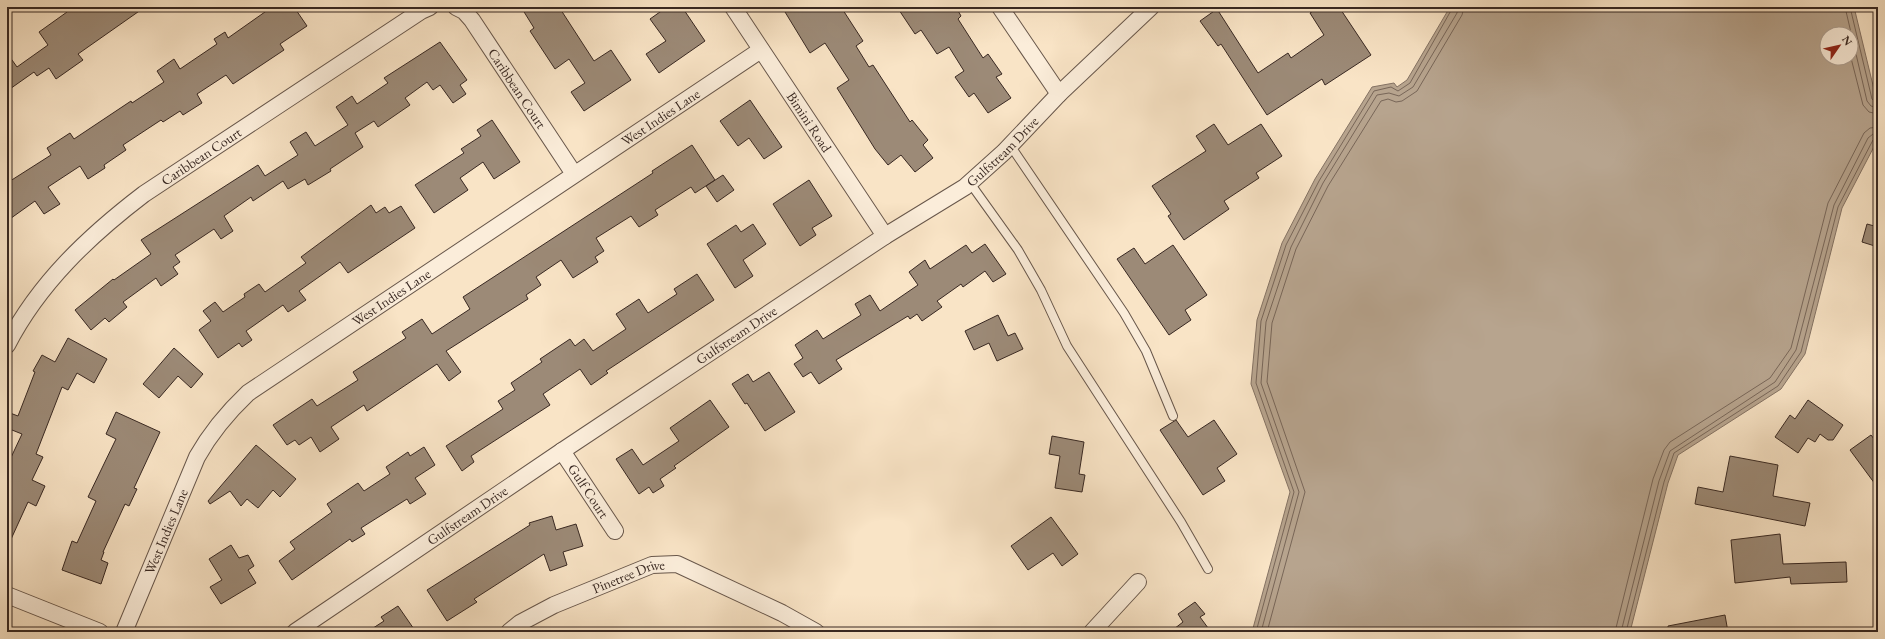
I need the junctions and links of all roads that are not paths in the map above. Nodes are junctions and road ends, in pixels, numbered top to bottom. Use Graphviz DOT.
graph roads {
  1 [pos="430,7"];
  2 [pos="456,7"];
  3 [pos="733,7"];
  4 [pos="1000,7"];
  5 [pos="1151,7"];
  6 [pos="761,50"];
  7 [pos="1059,94"];
  8 [pos="1010,145"];
  9 [pos="574,174"];
  10 [pos="970,183"];
  11 [pos="885,236"];
  12 [pos="7,345"];
  13 [pos="1173,416"];
  14 [pos="562,451"];
  15 [pos="615,531"];
  16 [pos="1208,569"];
  17 [pos="1138,582"];
  18 [pos="7,595"];
  19 [pos="100,632"];
  20 [pos="124,632"];
  21 [pos="295,632"];
  22 [pos="509,632"];
  23 [pos="816,632"];
  24 [pos="1092,632"];
  1 -- 12 [label="street, Caribbean Court"];
  2 -- 9 [label="street, Caribbean Court"];
  3 -- 6 [label="street, Bimini Road"];
  4 -- 7 [label="street"];
  5 -- 7 [label="street, Gulfstream Drive"];
  6 -- 9 [label="street, West Indies Lane"];
  6 -- 11 [label="street, Bimini Road"];
  7 -- 8 [label="street, Gulfstream Drive"];
  8 -- 10 [label="street, Gulfstream Drive"];
  8 -- 13 [label="lane"];
  9 -- 20 [label="street, West Indies Lane"];
  10 -- 11 [label="street, Gulfstream Drive"];
  10 -- 16 [label="lane"];
  11 -- 14 [label="street, Gulfstream Drive"];
  14 -- 15 [label="street, Gulf Court"];
  14 -- 21 [label="street, Gulfstream Drive"];
  17 -- 24 [label="street"];
  18 -- 19 [label="street"];
  22 -- 23 [label="street, Pinetree Drive"];
}
